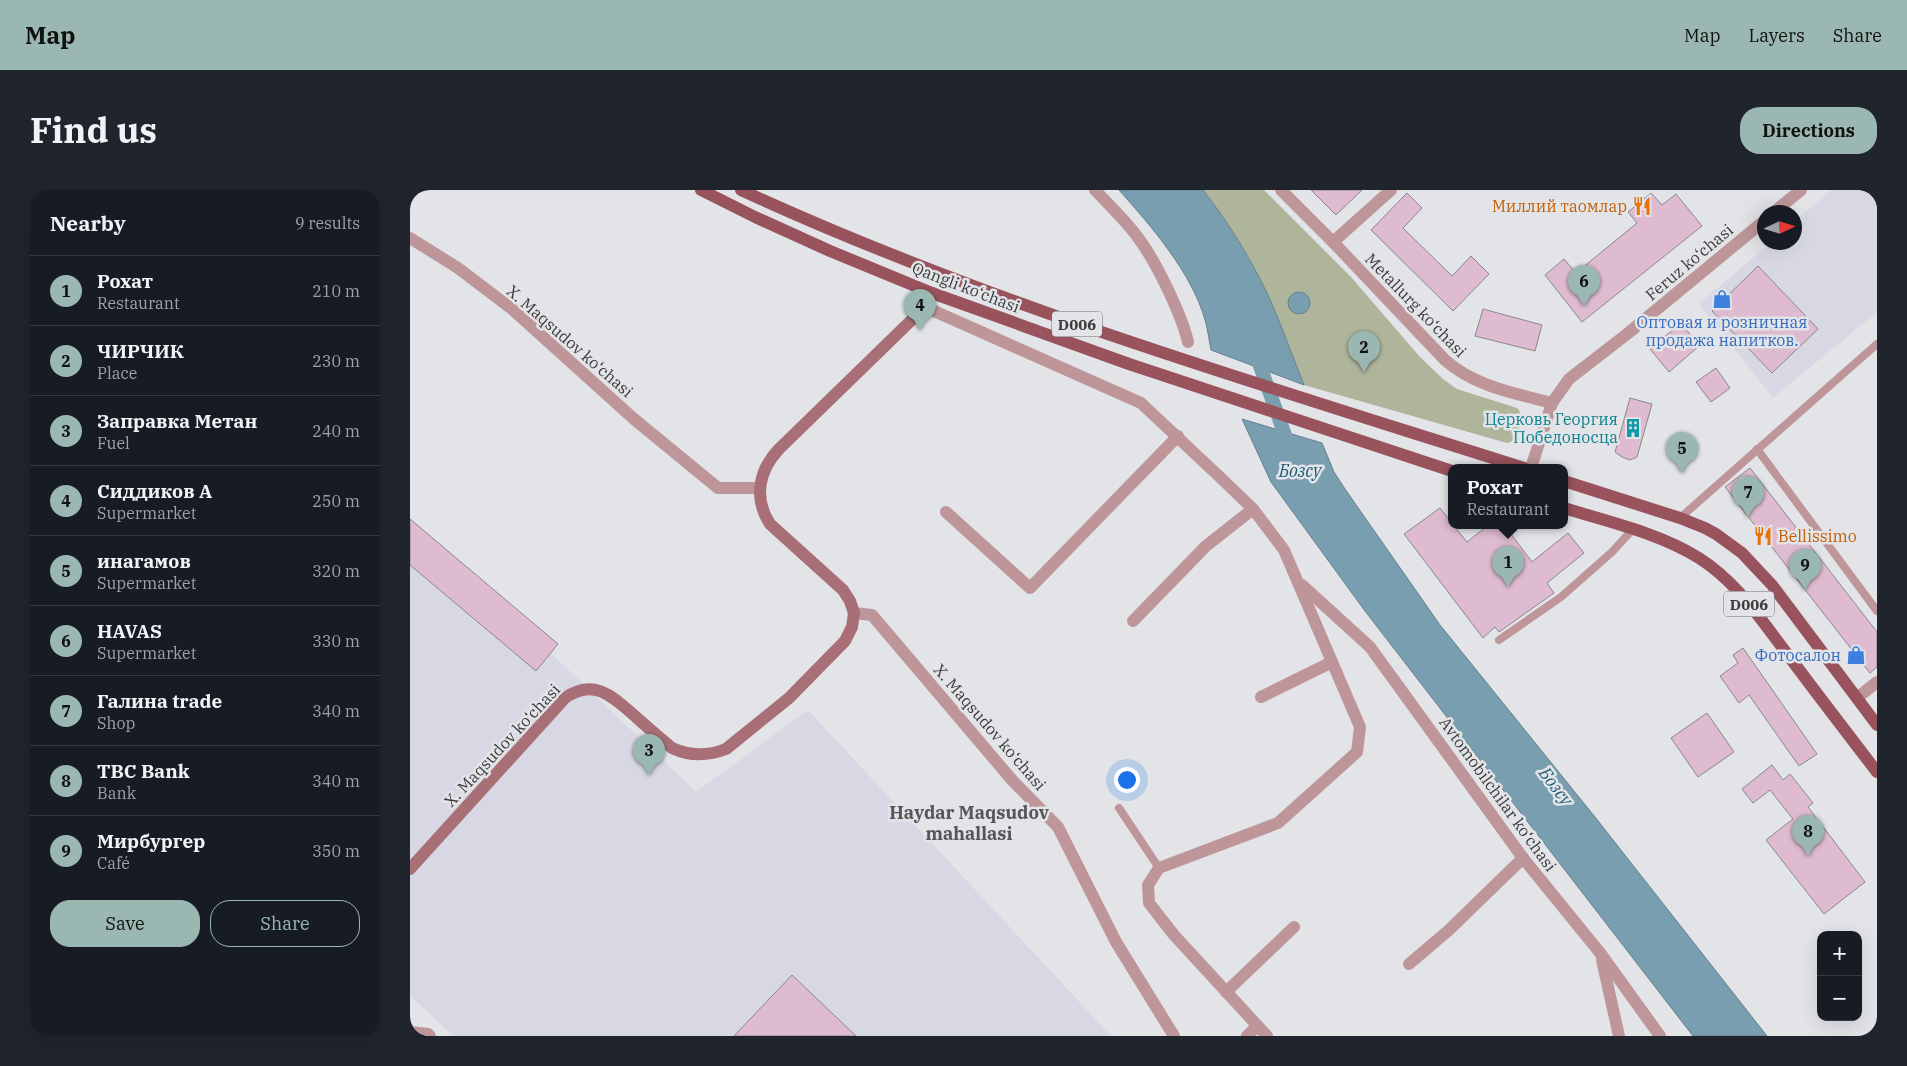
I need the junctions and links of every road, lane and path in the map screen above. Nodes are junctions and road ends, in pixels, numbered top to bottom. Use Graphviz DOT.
graph roads {
  1 [pos="701,190"];
  2 [pos="741,190"];
  3 [pos="1095,190"];
  4 [pos="1281,190"];
  5 [pos="1391,190"];
  6 [pos="1802,190"];
  7 [pos="1783,205"];
  8 [pos="1757,226"];
  9 [pos="410,238"];
  10 [pos="1333,242"];
  11 [pos="940,273"];
  12 [pos="932,293"];
  13 [pos="925,307"];
  14 [pos="1188,342"];
  15 [pos="1877,344"];
  16 [pos="1552,403"];
  17 [pos="1178,436"];
  18 [pos="1757,450"];
  19 [pos="1511,464"];
  20 [pos="1532,464"];
  21 [pos="1448,470"];
  22 [pos="1568,482"];
  23 [pos="760,488"];
  24 [pos="1253,509"];
  25 [pos="1568,509"];
  26 [pos="946,512"];
  27 [pos="1680,518"];
  28 [pos="1633,529"];
  29 [pos="1298,582"];
  30 [pos="1877,611"];
  31 [pos="854,613"];
  32 [pos="1133,621"];
  33 [pos="1498,640"];
  34 [pos="1332,662"];
  35 [pos="1877,682"];
  36 [pos="1262,697"];
  37 [pos="1857,698"];
  38 [pos="1877,725"];
  39 [pos="1877,772"];
  40 [pos="1119,808"];
  41 [pos="1523,858"];
  42 [pos="1159,868"];
  43 [pos="410,870"];
  44 [pos="1294,927"];
  45 [pos="1601,954"];
  46 [pos="1409,964"];
  47 [pos="1226,992"];
  48 [pos="1258,1026"];
  49 [pos="410,1032"];
  50 [pos="430,1036"];
  51 [pos="1174,1036"];
  52 [pos="1247,1036"];
  53 [pos="1267,1036"];
  54 [pos="1619,1036"];
  55 [pos="1660,1036"];
  1 -- 12 [label="main road, Qangli ko‘chasi / D006"];
  2 -- 11 [label="main road, Qangli ko‘chasi / D006"];
  3 -- 14 [label="street"];
  4 -- 10 [label="street, Metallurg ko‘chasi"];
  5 -- 10 [label="street"];
  6 -- 7 [label="street"];
  8 -- 16 [label="street, Feruz ko‘chasi"];
  9 -- 23 [label="street, X. Maqsudov ko‘chasi"];
  10 -- 16 [label="street, Metallurg ko‘chasi"];
  11 -- 12 [label="main road"];
  11 -- 19 [label="main road, Qangli ko‘chasi / D006"];
  12 -- 13 [label="street"];
  12 -- 21 [label="main road, Qangli ko‘chasi / D006"];
  13 -- 17 [label="street, Qangli ko‘chasi"];
  13 -- 23 [label="street"];
  15 -- 18 [label="lane"];
  16 -- 20 [label="street, Feruz ko‘chasi"];
  17 -- 24 [label="street, Qangli ko‘chasi"];
  17 -- 26 [label="street"];
  18 -- 27 [label="lane"];
  18 -- 30 [label="lane"];
  22 -- 27 [label="main road, D006"];
  23 -- 31 [label="street"];
  24 -- 29 [label="street, Qangli ko‘chasi"];
  24 -- 32 [label="street"];
  25 -- 28 [label="main road, D006"];
  27 -- 37 [label="main road, D006"];
  28 -- 33 [label="lane"];
  28 -- 39 [label="main road, D006"];
  29 -- 34 [label="street, Qangli ko‘chasi"];
  29 -- 41 [label="street, Avtomobilchilar ko‘chasi"];
  31 -- 43 [label="street, X. Maqsudov ko‘chasi"];
  31 -- 51 [label="street, X. Maqsudov ko‘chasi"];
  34 -- 36 [label="street"];
  34 -- 42 [label="street, Qangli ko‘chasi"];
  35 -- 37 [label="street"];
  37 -- 38 [label="main road, D006"];
  40 -- 42 [label="lane"];
  41 -- 45 [label="street, Avtomobilchilar ko‘chasi"];
  41 -- 46 [label="street"];
  42 -- 47 [label="street"];
  44 -- 47 [label="street"];
  45 -- 54 [label="street"];
  45 -- 55 [label="street, Avtomobilchilar ko‘chasi"];
  47 -- 48 [label="street"];
  48 -- 52 [label="street"];
  48 -- 53 [label="street"];
  49 -- 50 [label="street"];
}
